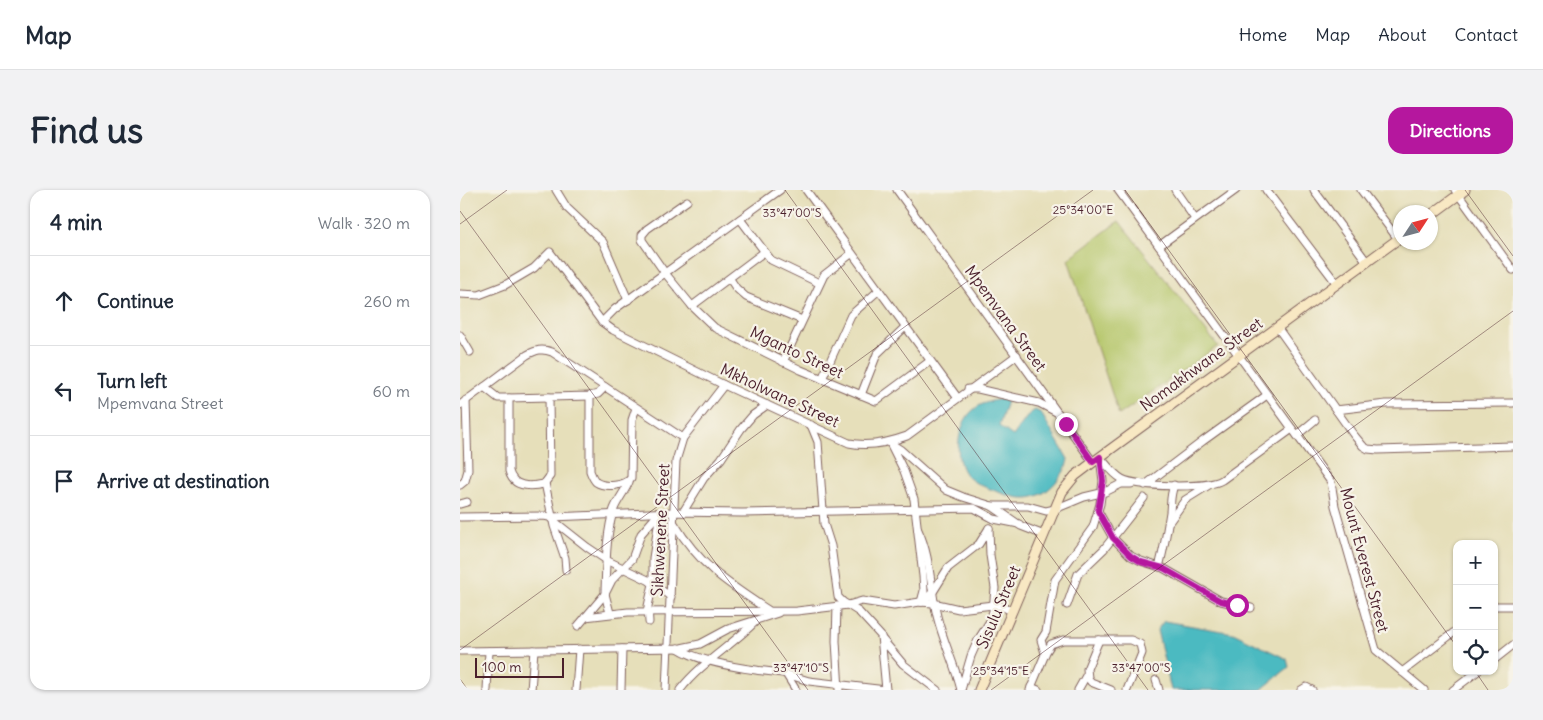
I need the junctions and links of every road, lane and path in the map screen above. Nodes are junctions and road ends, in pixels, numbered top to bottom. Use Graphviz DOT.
graph roads {
  1 [pos="556,190"];
  2 [pos="780,190"];
  3 [pos="806,190"];
  4 [pos="897,190"];
  5 [pos="1118,190"];
  6 [pos="1174,190"];
  7 [pos="1266,190"];
  8 [pos="1314,190"];
  9 [pos="1362,190"];
  10 [pos="1233,191"];
  11 [pos="1459,192"];
  12 [pos="687,201"];
  13 [pos="1438,209"];
  14 [pos="740,219"];
  15 [pos="1196,219"];
  16 [pos="1393,230"];
  17 [pos="1393,242"];
  18 [pos="1159,246"];
  19 [pos="764,252"];
  20 [pos="851,254"];
  21 [pos="1367,262"];
  22 [pos="1513,270"];
  23 [pos="665,273"];
  24 [pos="730,279"];
  25 [pos="819,283"];
  26 [pos="1337,284"];
  27 [pos="878,290"];
  28 [pos="460,294"];
  29 [pos="628,300"];
  30 [pos="692,306"];
  31 [pos="802,320"];
  32 [pos="602,322"];
  33 [pos="905,327"];
  34 [pos="1277,328"];
  35 [pos="460,335"];
  36 [pos="470,352"];
  37 [pos="1017,355"];
  38 [pos="1239,355"];
  39 [pos="930,361"];
  40 [pos="784,362"];
  41 [pos="822,379"];
  42 [pos="724,385"];
  43 [pos="484,387"];
  44 [pos="605,387"];
  45 [pos="968,389"];
  46 [pos="861,395"];
  47 [pos="1267,395"];
  48 [pos="590,396"];
  49 [pos="549,397"];
  50 [pos="509,398"];
  51 [pos="957,398"];
  52 [pos="463,403"];
  53 [pos="1513,403"];
  54 [pos="767,405"];
  55 [pos="636,408"];
  56 [pos="1336,410"];
  57 [pos="1059,414"];
  58 [pos="1315,420"];
  59 [pos="811,425"];
  60 [pos="1294,432"];
  61 [pos="830,434"];
  62 [pos="683,438"];
  63 [pos="818,442"];
  64 [pos="890,443"];
  65 [pos="1513,446"];
  66 [pos="1097,460"];
  67 [pos="629,481"];
  68 [pos="545,483"];
  69 [pos="1134,484"];
  70 [pos="1212,484"];
  71 [pos="460,485"];
  72 [pos="1144,485"];
  73 [pos="1174,485"];
  74 [pos="1100,493"];
  75 [pos="1144,498"];
  76 [pos="992,506"];
  77 [pos="916,509"];
  78 [pos="1055,509"];
  79 [pos="822,511"];
  80 [pos="1098,511"];
  81 [pos="660,512"];
  82 [pos="674,512"];
  83 [pos="683,512"];
  84 [pos="613,514"];
  85 [pos="460,517"];
  86 [pos="552,518"];
  87 [pos="674,523"];
  88 [pos="1019,524"];
  89 [pos="1166,529"];
  90 [pos="918,530"];
  91 [pos="1044,536"];
  92 [pos="1113,538"];
  93 [pos="607,560"];
  94 [pos="1159,567"];
  95 [pos="623,569"];
  96 [pos="566,570"];
  97 [pos="653,584"];
  98 [pos="934,591"];
  99 [pos="605,593"];
  100 [pos="671,597"];
  101 [pos="921,602"];
  102 [pos="935,603"];
  103 [pos="1067,604"];
  104 [pos="848,605"];
  105 [pos="837,606"];
  106 [pos="993,606"];
  107 [pos="1498,606"];
  108 [pos="1513,606"];
  109 [pos="1251,608"];
  110 [pos="769,611"];
  111 [pos="1012,611"];
  112 [pos="648,612"];
  113 [pos="783,612"];
  114 [pos="610,613"];
  115 [pos="670,613"];
  116 [pos="585,617"];
  117 [pos="758,618"];
  118 [pos="649,622"];
  119 [pos="578,626"];
  120 [pos="1453,633"];
  121 [pos="882,639"];
  122 [pos="1099,640"];
  123 [pos="1513,646"];
  124 [pos="673,648"];
  125 [pos="579,649"];
  126 [pos="622,649"];
  127 [pos="534,650"];
  128 [pos="460,651"];
  129 [pos="490,651"];
  130 [pos="1045,653"];
  131 [pos="1498,657"];
  132 [pos="712,661"];
  133 [pos="1402,672"];
  134 [pos="786,674"];
  135 [pos="1087,674"];
  136 [pos="1473,675"];
  137 [pos="1156,680"];
  138 [pos="838,687"];
  139 [pos="1033,689"];
  140 [pos="1077,689"];
  141 [pos="487,690"];
  142 [pos="531,690"];
  143 [pos="576,690"];
  144 [pos="621,690"];
  145 [pos="666,690"];
  146 [pos="680,690"];
  147 [pos="796,690"];
  148 [pos="886,690"];
  149 [pos="937,690"];
  150 [pos="961,690"];
  151 [pos="979,690"];
  152 [pos="1111,690"];
  153 [pos="1127,690"];
  154 [pos="1159,690"];
  155 [pos="1424,690"];
  156 [pos="1452,690"];
  1 -- 29 [label="street"];
  2 -- 14 [label="street"];
  3 -- 20 [label="street"];
  4 -- 37 [label="street, Mpemvana Street"];
  5 -- 18 [label="street, Mount Everest Street"];
  6 -- 15 [label="street"];
  7 -- 26 [label="street"];
  8 -- 21 [label="street"];
  9 -- 16 [label="street"];
  10 -- 15 [label="street"];
  11 -- 13 [label="street"];
  11 -- 22 [label="street"];
  12 -- 23 [label="street, Mganto Street"];
  14 -- 19 [label="street"];
  14 -- 23 [label="street"];
  15 -- 18 [label="street"];
  17 -- 21 [label="street, Nomakhwane Street"];
  18 -- 38 [label="street, Mount Everest Street"];
  19 -- 24 [label="street"];
  19 -- 25 [label="street"];
  20 -- 25 [label="street"];
  20 -- 27 [label="street"];
  21 -- 26 [label="street, Nomakhwane Street"];
  23 -- 29 [label="street"];
  23 -- 30 [label="street, Mganto Street"];
  24 -- 30 [label="street"];
  24 -- 31 [label="street"];
  25 -- 31 [label="street"];
  26 -- 34 [label="street, Nomakhwane Street"];
  27 -- 33 [label="street"];
  27 -- 41 [label="street"];
  28 -- 32 [label="street, Mkholwane Street"];
  29 -- 32 [label="street"];
  30 -- 40 [label="street, Mganto Street"];
  31 -- 40 [label="street"];
  32 -- 42 [label="street, Mkholwane Street"];
  33 -- 39 [label="street"];
  33 -- 46 [label="street"];
  34 -- 38 [label="street, Nomakhwane Street"];
  34 -- 56 [label="street"];
  35 -- 36 [label="street"];
  37 -- 45 [label="street, Mkholwane Street"];
  37 -- 57 [label="street, Mpemvana Street"];
  38 -- 47 [label="street, Mount Everest Street"];
  38 -- 66 [label="street, Nomakhwane Street"];
  39 -- 46 [label="street, Mganto Street"];
  39 -- 51 [label="street"];
  40 -- 41 [label="street, Mganto Street"];
  41 -- 46 [label="street, Mganto Street"];
  42 -- 54 [label="street, Mkholwane Street"];
  42 -- 62 [label="street, Sikhwenene Street"];
  43 -- 44 [label="street"];
  43 -- 50 [label="street"];
  43 -- 52 [label="street"];
  44 -- 48 [label="street"];
  44 -- 55 [label="street"];
  45 -- 51 [label="street, Mkholwane Street"];
  45 -- 57 [label="street"];
  47 -- 60 [label="street, Mount Everest Street"];
  47 -- 72 [label="street"];
  48 -- 49 [label="street"];
  48 -- 67 [label="street"];
  49 -- 50 [label="street"];
  49 -- 68 [label="street"];
  50 -- 68 [label="street"];
  51 -- 64 [label="street, Mkholwane Street"];
  52 -- 71 [label="street"];
  53 -- 56 [label="street"];
  54 -- 59 [label="street, Mkholwane Street"];
  54 -- 83 [label="street"];
  55 -- 62 [label="street"];
  55 -- 67 [label="street"];
  56 -- 65 [label="street"];
  57 -- 66 [label="street, Mpemvana Street"];
  58 -- 60 [label="street"];
  59 -- 61 [label="street, Mkholwane Street"];
  59 -- 63 [label="street"];
  60 -- 70 [label="street"];
  60 -- 133 [label="street, Mount Everest Street"];
  61 -- 63 [label="street"];
  61 -- 64 [label="street, Mkholwane Street"];
  62 -- 82 [label="street, Sikhwenene Street"];
  63 -- 79 [label="street"];
  64 -- 76 [label="street"];
  64 -- 77 [label="street"];
  66 -- 69 [label="street, Mpemvana Street"];
  66 -- 74 [label="street"];
  66 -- 78 [label="street, Nomakhwane Street"];
  67 -- 84 [label="street"];
  68 -- 86 [label="street"];
  69 -- 72 [label="street"];
  69 -- 74 [label="street"];
  70 -- 73 [label="street"];
  70 -- 89 [label="street"];
  72 -- 73 [label="street"];
  73 -- 89 [label="street"];
  74 -- 78 [label="street"];
  74 -- 80 [label="street"];
  75 -- 92 [label="street"];
  76 -- 78 [label="street"];
  76 -- 88 [label="street"];
  77 -- 79 [label="street"];
  77 -- 88 [label="street"];
  77 -- 90 [label="street"];
  78 -- 91 [label="street, Nomakhwane Street"];
  79 -- 83 [label="street"];
  79 -- 104 [label="street"];
  80 -- 92 [label="street"];
  80 -- 130 [label="street"];
  81 -- 82 [label="street"];
  81 -- 84 [label="street"];
  81 -- 95 [label="street"];
  81 -- 97 [label="street"];
  82 -- 83 [label="street"];
  82 -- 87 [label="street, Sikhwenene Street"];
  84 -- 86 [label="street"];
  84 -- 93 [label="street"];
  85 -- 86 [label="street"];
  86 -- 93 [label="street"];
  86 -- 96 [label="street"];
  87 -- 100 [label="street, Sikhwenene Street"];
  87 -- 110 [label="street"];
  88 -- 91 [label="street"];
  89 -- 94 [label="street"];
  90 -- 98 [label="street"];
  90 -- 101 [label="street"];
  91 -- 111 [label="street, Sisulu Street"];
  92 -- 94 [label="street"];
  92 -- 103 [label="street"];
  93 -- 95 [label="street"];
  93 -- 99 [label="street"];
  94 -- 109 [label="street"];
  95 -- 97 [label="street"];
  95 -- 99 [label="street"];
  97 -- 100 [label="street"];
  97 -- 112 [label="street"];
  98 -- 101 [label="street"];
  98 -- 102 [label="street"];
  98 -- 106 [label="street"];
  99 -- 114 [label="street"];
  99 -- 116 [label="street"];
  100 -- 115 [label="street, Sikhwenene Street"];
  101 -- 102 [label="street"];
  101 -- 104 [label="street"];
  102 -- 106 [label="street"];
  102 -- 150 [label="street"];
  104 -- 105 [label="street"];
  104 -- 121 [label="street"];
  105 -- 113 [label="street"];
  105 -- 138 [label="street"];
  106 -- 111 [label="street"];
  106 -- 150 [label="street"];
  107 -- 108 [label="street"];
  110 -- 113 [label="street"];
  110 -- 115 [label="street"];
  111 -- 151 [label="street, Sisulu Street"];
  112 -- 114 [label="street"];
  112 -- 115 [label="street"];
  112 -- 118 [label="street"];
  113 -- 117 [label="street"];
  114 -- 116 [label="street"];
  115 -- 124 [label="street, Sikhwenene Street"];
  116 -- 119 [label="street"];
  117 -- 124 [label="street"];
  117 -- 132 [label="street"];
  120 -- 133 [label="street"];
  121 -- 148 [label="street"];
  121 -- 149 [label="street"];
  122 -- 130 [label="street"];
  122 -- 135 [label="street"];
  122 -- 153 [label="street"];
  123 -- 131 [label="street"];
  124 -- 126 [label="street"];
  124 -- 132 [label="street"];
  124 -- 145 [label="street, Sikhwenene Street"];
  125 -- 126 [label="street"];
  125 -- 127 [label="street"];
  125 -- 143 [label="street"];
  126 -- 144 [label="street"];
  127 -- 129 [label="street"];
  127 -- 142 [label="street"];
  128 -- 129 [label="street"];
  129 -- 141 [label="street"];
  130 -- 139 [label="street"];
  132 -- 134 [label="street"];
  132 -- 146 [label="street"];
  133 -- 155 [label="street, Mount Everest Street"];
  134 -- 138 [label="street"];
  134 -- 147 [label="street"];
  135 -- 140 [label="street"];
  135 -- 152 [label="street"];
  136 -- 156 [label="street"];
  137 -- 154 [label="street"];
  138 -- 148 [label="street"];
}
